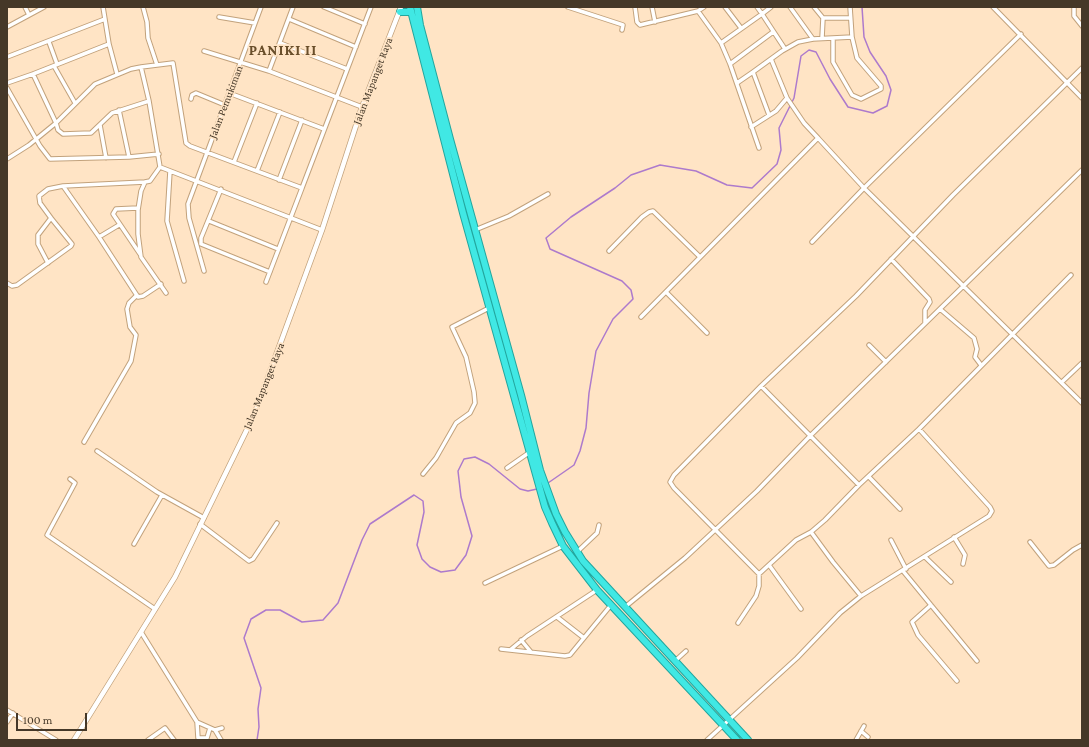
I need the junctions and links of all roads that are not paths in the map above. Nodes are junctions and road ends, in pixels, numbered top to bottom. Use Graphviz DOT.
graph roads {
  1 [pos="25,7"];
  2 [pos="44,7"];
  3 [pos="103,7"];
  4 [pos="143,7"];
  5 [pos="261,7"];
  6 [pos="293,7"];
  7 [pos="324,7"];
  8 [pos="370,7"];
  9 [pos="417,7"];
  10 [pos="568,7"];
  11 [pos="635,7"];
  12 [pos="652,7"];
  13 [pos="704,7"];
  14 [pos="725,7"];
  15 [pos="757,7"];
  16 [pos="771,7"];
  17 [pos="790,7"];
  18 [pos="814,7"];
  19 [pos="850,7"];
  20 [pos="993,7"];
  21 [pos="1075,7"];
  22 [pos="400,9"];
  23 [pos="410,10"];
  24 [pos="698,11"];
  25 [pos="762,14"];
  26 [pos="29,15"];
  27 [pos="219,17"];
  28 [pos="823,18"];
  29 [pos="850,18"];
  30 [pos="105,19"];
  31 [pos="289,19"];
  32 [pos="655,22"];
  33 [pos="255,24"];
  34 [pos="365,24"];
  35 [pos="1082,26"];
  36 [pos="7,27"];
  37 [pos="741,28"];
  38 [pos="622,30"];
  39 [pos="773,32"];
  40 [pos="1021,34"];
  41 [pos="852,37"];
  42 [pos="822,38"];
  43 [pos="834,38"];
  44 [pos="813,39"];
  45 [pos="49,42"];
  46 [pos="280,43"];
  47 [pos="109,44"];
  48 [pos="721,44"];
  49 [pos="356,47"];
  50 [pos="784,49"];
  51 [pos="204,51"];
  52 [pos="7,57"];
  53 [pos="771,58"];
  54 [pos="242,61"];
  55 [pos="730,64"];
  56 [pos="56,65"];
  57 [pos="157,65"];
  58 [pos="141,67"];
  59 [pos="1082,68"];
  60 [pos="348,69"];
  61 [pos="269,71"];
  62 [pos="753,72"];
  63 [pos="33,74"];
  64 [pos="117,74"];
  65 [pos="7,83"];
  66 [pos="736,83"];
  67 [pos="1068,83"];
  68 [pos="7,88"];
  69 [pos="229,93"];
  70 [pos="336,98"];
  71 [pos="787,98"];
  72 [pos="1082,98"];
  73 [pos="191,99"];
  74 [pos="149,101"];
  75 [pos="75,103"];
  76 [pos="257,103"];
  77 [pos="225,105"];
  78 [pos="362,107"];
  79 [pos="119,110"];
  80 [pos="280,112"];
  81 [pos="769,115"];
  82 [pos="302,120"];
  83 [pos="56,123"];
  84 [pos="100,125"];
  85 [pos="751,127"];
  86 [pos="324,129"];
  87 [pos="818,138"];
  88 [pos="37,140"];
  89 [pos="759,148"];
  90 [pos="206,152"];
  91 [pos="158,154"];
  92 [pos="129,157"];
  93 [pos="106,158"];
  94 [pos="7,159"];
  95 [pos="234,162"];
  96 [pos="160,167"];
  97 [pos="1082,170"];
  98 [pos="170,171"];
  99 [pos="257,171"];
  100 [pos="196,180"];
  101 [pos="279,180"];
  102 [pos="144,182"];
  103 [pos="63,186"];
  104 [pos="302,188"];
  105 [pos="864,188"];
  106 [pos="221,189"];
  107 [pos="548,194"];
  108 [pos="138,208"];
  109 [pos="291,217"];
  110 [pos="51,218"];
  111 [pos="209,221"];
  112 [pos="119,225"];
  113 [pos="322,230"];
  114 [pos="475,230"];
  115 [pos="913,236"];
  116 [pos="99,237"];
  117 [pos="812,242"];
  118 [pos="278,249"];
  119 [pos="609,251"];
  120 [pos="141,255"];
  121 [pos="700,257"];
  122 [pos="891,259"];
  123 [pos="48,263"];
  124 [pos="204,272"];
  125 [pos="270,272"];
  126 [pos="1071,275"];
  127 [pos="184,281"];
  128 [pos="266,282"];
  129 [pos="7,283"];
  130 [pos="161,284"];
  131 [pos="963,286"];
  132 [pos="666,292"];
  133 [pos="166,293"];
  134 [pos="137,295"];
  135 [pos="490,308"];
  136 [pos="940,309"];
  137 [pos="641,317"];
  138 [pos="925,323"];
  139 [pos="707,333"];
  140 [pos="1013,334"];
  141 [pos="869,345"];
  142 [pos="886,362"];
  143 [pos="1082,363"];
  144 [pos="981,365"];
  145 [pos="1062,382"];
  146 [pos="762,386"];
  147 [pos="518,395"];
  148 [pos="1082,403"];
  149 [pos="919,429"];
  150 [pos="810,436"];
  151 [pos="84,442"];
  152 [pos="97,451"];
  153 [pos="530,452"];
  154 [pos="507,468"];
  155 [pos="423,474"];
  156 [pos="869,477"];
  157 [pos="70,479"];
  158 [pos="540,479"];
  159 [pos="859,485"];
  160 [pos="162,495"];
  161 [pos="900,508"];
  162 [pos="204,518"];
  163 [pos="277,523"];
  164 [pos="200,524"];
  165 [pos="599,525"];
  166 [pos="715,529"];
  167 [pos="811,532"];
  168 [pos="954,537"];
  169 [pos="891,540"];
  170 [pos="1030,542"];
  171 [pos="134,544"];
  172 [pos="563,546"];
  173 [pos="1082,546"];
  174 [pos="576,552"];
  175 [pos="925,557"];
  176 [pos="769,564"];
  177 [pos="963,564"];
  178 [pos="905,570"];
  179 [pos="759,574"];
  180 [pos="951,582"];
  181 [pos="485,583"];
  182 [pos="597,590"];
  183 [pos="861,596"];
  184 [pos="610,605"];
  185 [pos="931,605"];
  186 [pos="625,607"];
  187 [pos="155,609"];
  188 [pos="801,609"];
  189 [pos="557,617"];
  190 [pos="738,623"];
  191 [pos="140,632"];
  192 [pos="584,638"];
  193 [pos="521,640"];
  194 [pos="501,649"];
  195 [pos="510,650"];
  196 [pos="686,651"];
  197 [pos="531,652"];
  198 [pos="675,661"];
  199 [pos="977,662"];
  200 [pos="957,681"];
  201 [pos="7,710"];
  202 [pos="13,713"];
  203 [pos="730,720"];
  204 [pos="7,722"];
  205 [pos="197,722"];
  206 [pos="723,725"];
  207 [pos="864,726"];
  208 [pos="210,728"];
  209 [pos="222,728"];
  210 [pos="215,730"];
  211 [pos="861,731"];
  212 [pos="868,737"];
  213 [pos="56,740"];
  214 [pos="74,740"];
  215 [pos="148,740"];
  216 [pos="174,740"];
  217 [pos="221,740"];
  218 [pos="707,740"];
  219 [pos="737,740"];
  220 [pos="748,740"];
  221 [pos="856,740"];
  1 -- 26 [label="street"];
  2 -- 26 [label="street"];
  3 -- 30 [label="street"];
  4 -- 57 [label="street"];
  5 -- 33 [label="street, Jalan Pemukiman"];
  6 -- 31 [label="street"];
  7 -- 34 [label="street"];
  8 -- 34 [label="street"];
  9 -- 114 [label="highway"];
  10 -- 38 [label="street"];
  11 -- 32 [label="street"];
  12 -- 32 [label="street"];
  13 -- 24 [label="street"];
  14 -- 37 [label="street"];
  15 -- 25 [label="street"];
  16 -- 25 [label="street"];
  17 -- 44 [label="street"];
  18 -- 28 [label="street"];
  19 -- 29 [label="street"];
  20 -- 40 [label="street"];
  21 -- 35 [label="street"];
  22 -- 23 [label="highway"];
  22 -- 78 [label="street, Jalan Mapanget Raya"];
  23 -- 135 [label="highway"];
  24 -- 32 [label="street"];
  24 -- 48 [label="street"];
  25 -- 37 [label="street"];
  25 -- 39 [label="street"];
  26 -- 36 [label="street"];
  27 -- 33 [label="street"];
  28 -- 29 [label="street"];
  28 -- 42 [label="street"];
  29 -- 41 [label="street"];
  30 -- 45 [label="street"];
  30 -- 47 [label="street"];
  31 -- 46 [label="street"];
  31 -- 49 [label="street"];
  33 -- 54 [label="street, Jalan Pemukiman"];
  34 -- 49 [label="street"];
  37 -- 48 [label="street"];
  39 -- 50 [label="street"];
  39 -- 55 [label="street"];
  40 -- 67 [label="street"];
  40 -- 105 [label="street"];
  41 -- 43 [label="street"];
  41 -- 43 [label="street"];
  42 -- 43 [label="street"];
  42 -- 44 [label="street"];
  44 -- 50 [label="street"];
  45 -- 52 [label="street"];
  45 -- 56 [label="street"];
  46 -- 60 [label="street"];
  46 -- 61 [label="street"];
  47 -- 56 [label="street"];
  47 -- 64 [label="street"];
  48 -- 55 [label="street"];
  49 -- 60 [label="street"];
  50 -- 53 [label="street"];
  51 -- 54 [label="street"];
  53 -- 62 [label="street"];
  53 -- 71 [label="street"];
  54 -- 61 [label="street"];
  54 -- 69 [label="street, Jalan Pemukiman"];
  55 -- 66 [label="street"];
  56 -- 63 [label="street"];
  56 -- 75 [label="street"];
  57 -- 58 [label="street, Jalan Pemukiman"];
  57 -- 90 [label="street, Jalan Pemukiman"];
  58 -- 64 [label="street, Jalan Pemukiman"];
  58 -- 74 [label="street"];
  59 -- 67 [label="street"];
  60 -- 70 [label="street"];
  61 -- 70 [label="street"];
  62 -- 66 [label="street"];
  62 -- 81 [label="street"];
  63 -- 65 [label="street"];
  63 -- 83 [label="street"];
  64 -- 75 [label="street, Jalan Pemukiman"];
  66 -- 85 [label="street"];
  67 -- 72 [label="street"];
  67 -- 115 [label="street"];
  68 -- 88 [label="street"];
  69 -- 76 [label="street"];
  69 -- 77 [label="street, Jalan Pemukiman"];
  70 -- 78 [label="street"];
  70 -- 86 [label="street"];
  71 -- 81 [label="street"];
  71 -- 87 [label="street"];
  73 -- 77 [label="street"];
  74 -- 79 [label="street"];
  74 -- 91 [label="street"];
  75 -- 83 [label="street, Jalan Pemukiman"];
  76 -- 80 [label="street"];
  76 -- 95 [label="street"];
  77 -- 90 [label="street, Jalan Pemukiman"];
  78 -- 113 [label="street, Jalan Mapanget Raya"];
  79 -- 84 [label="street"];
  79 -- 92 [label="street"];
  80 -- 82 [label="street"];
  80 -- 99 [label="street"];
  81 -- 85 [label="street"];
  82 -- 86 [label="street"];
  82 -- 101 [label="street"];
  83 -- 84 [label="street"];
  83 -- 88 [label="street, Jalan Pemukiman"];
  84 -- 93 [label="street"];
  85 -- 89 [label="street"];
  86 -- 104 [label="street"];
  87 -- 105 [label="street"];
  87 -- 121 [label="street"];
  88 -- 93 [label="street"];
  88 -- 94 [label="street, Jalan Pemukiman"];
  90 -- 95 [label="street, Jalan Pemukiman"];
  90 -- 100 [label="street, Jalan Pemukiman"];
  91 -- 92 [label="street"];
  91 -- 96 [label="street"];
  92 -- 93 [label="street"];
  95 -- 99 [label="street, Jalan Pemukiman"];
  96 -- 98 [label="street"];
  96 -- 102 [label="street"];
  97 -- 131 [label="street"];
  98 -- 100 [label="street"];
  98 -- 127 [label="street"];
  99 -- 101 [label="street, Jalan Pemukiman"];
  100 -- 106 [label="street"];
  100 -- 124 [label="street, Jalan Pemukiman"];
  101 -- 104 [label="street, Jalan Pemukiman"];
  102 -- 103 [label="street"];
  102 -- 108 [label="street"];
  103 -- 110 [label="street"];
  103 -- 116 [label="street"];
  104 -- 109 [label="street"];
  105 -- 115 [label="street"];
  105 -- 117 [label="street"];
  106 -- 109 [label="street"];
  106 -- 111 [label="street"];
  107 -- 114 [label="street"];
  108 -- 112 [label="street"];
  108 -- 120 [label="street"];
  109 -- 113 [label="street"];
  109 -- 118 [label="street"];
  110 -- 123 [label="street"];
  110 -- 123 [label="street"];
  111 -- 118 [label="street"];
  111 -- 125 [label="street"];
  112 -- 116 [label="street"];
  112 -- 120 [label="street"];
  113 -- 162 [label="street, Jalan Mapanget Raya"];
  114 -- 147 [label="highway"];
  115 -- 122 [label="street"];
  115 -- 131 [label="street"];
  116 -- 134 [label="street"];
  118 -- 125 [label="street"];
  119 -- 121 [label="street"];
  120 -- 130 [label="street"];
  121 -- 132 [label="street"];
  122 -- 138 [label="street"];
  122 -- 146 [label="street"];
  123 -- 129 [label="street"];
  125 -- 128 [label="street"];
  126 -- 140 [label="street"];
  130 -- 133 [label="street"];
  130 -- 134 [label="street"];
  131 -- 136 [label="street"];
  131 -- 140 [label="street"];
  132 -- 137 [label="street"];
  132 -- 139 [label="street"];
  134 -- 151 [label="street"];
  135 -- 147 [label="highway"];
  135 -- 155 [label="street"];
  136 -- 138 [label="street"];
  136 -- 144 [label="street"];
  138 -- 142 [label="street"];
  140 -- 144 [label="street"];
  140 -- 145 [label="street"];
  141 -- 142 [label="street"];
  142 -- 150 [label="street"];
  143 -- 145 [label="street"];
  144 -- 149 [label="street"];
  145 -- 148 [label="street"];
  146 -- 150 [label="street"];
  146 -- 166 [label="street"];
  147 -- 153 [label="highway"];
  147 -- 158 [label="highway"];
  149 -- 156 [label="street"];
  149 -- 168 [label="street"];
  150 -- 159 [label="street"];
  150 -- 166 [label="street"];
  152 -- 160 [label="street"];
  153 -- 154 [label="street"];
  153 -- 158 [label="highway"];
  156 -- 159 [label="street"];
  156 -- 161 [label="street"];
  157 -- 187 [label="street"];
  158 -- 172 [label="highway"];
  158 -- 174 [label="highway"];
  159 -- 167 [label="street"];
  160 -- 162 [label="street"];
  160 -- 171 [label="street"];
  162 -- 164 [label="street, Jalan Mapanget Raya"];
  163 -- 164 [label="street"];
  164 -- 187 [label="street, Jalan Mapanget Raya"];
  165 -- 174 [label="street"];
  166 -- 179 [label="street"];
  166 -- 186 [label="street"];
  167 -- 176 [label="street"];
  167 -- 183 [label="street"];
  168 -- 175 [label="street"];
  168 -- 177 [label="street"];
  169 -- 178 [label="street"];
  170 -- 173 [label="street"];
  172 -- 181 [label="street"];
  172 -- 182 [label="highway"];
  174 -- 186 [label="highway"];
  175 -- 178 [label="street"];
  175 -- 180 [label="street"];
  176 -- 179 [label="street"];
  176 -- 188 [label="street"];
  178 -- 183 [label="street"];
  178 -- 185 [label="street"];
  179 -- 190 [label="street"];
  182 -- 184 [label="highway"];
  182 -- 189 [label="street"];
  183 -- 203 [label="street"];
  184 -- 192 [label="street"];
  184 -- 206 [label="highway"];
  185 -- 199 [label="street"];
  185 -- 200 [label="street"];
  186 -- 198 [label="highway"];
  187 -- 191 [label="street, Jalan Mapanget Raya"];
  189 -- 192 [label="street"];
  189 -- 193 [label="street"];
  191 -- 205 [label="street"];
  191 -- 214 [label="street, Jalan Mapanget Raya"];
  192 -- 197 [label="street"];
  193 -- 195 [label="street"];
  193 -- 197 [label="street"];
  194 -- 195 [label="street"];
  195 -- 197 [label="street"];
  196 -- 198 [label="street"];
  198 -- 203 [label="highway"];
  201 -- 202 [label="street"];
  202 -- 204 [label="street"];
  202 -- 213 [label="street"];
  203 -- 206 [label="street"];
  203 -- 220 [label="highway"];
  205 -- 208 [label="street"];
  205 -- 208 [label="street"];
  206 -- 218 [label="street"];
  206 -- 219 [label="highway"];
  207 -- 211 [label="street"];
  208 -- 210 [label="street"];
  209 -- 210 [label="street"];
  210 -- 217 [label="street"];
  211 -- 212 [label="street"];
  211 -- 221 [label="street"];
  215 -- 216 [label="street"];
}
